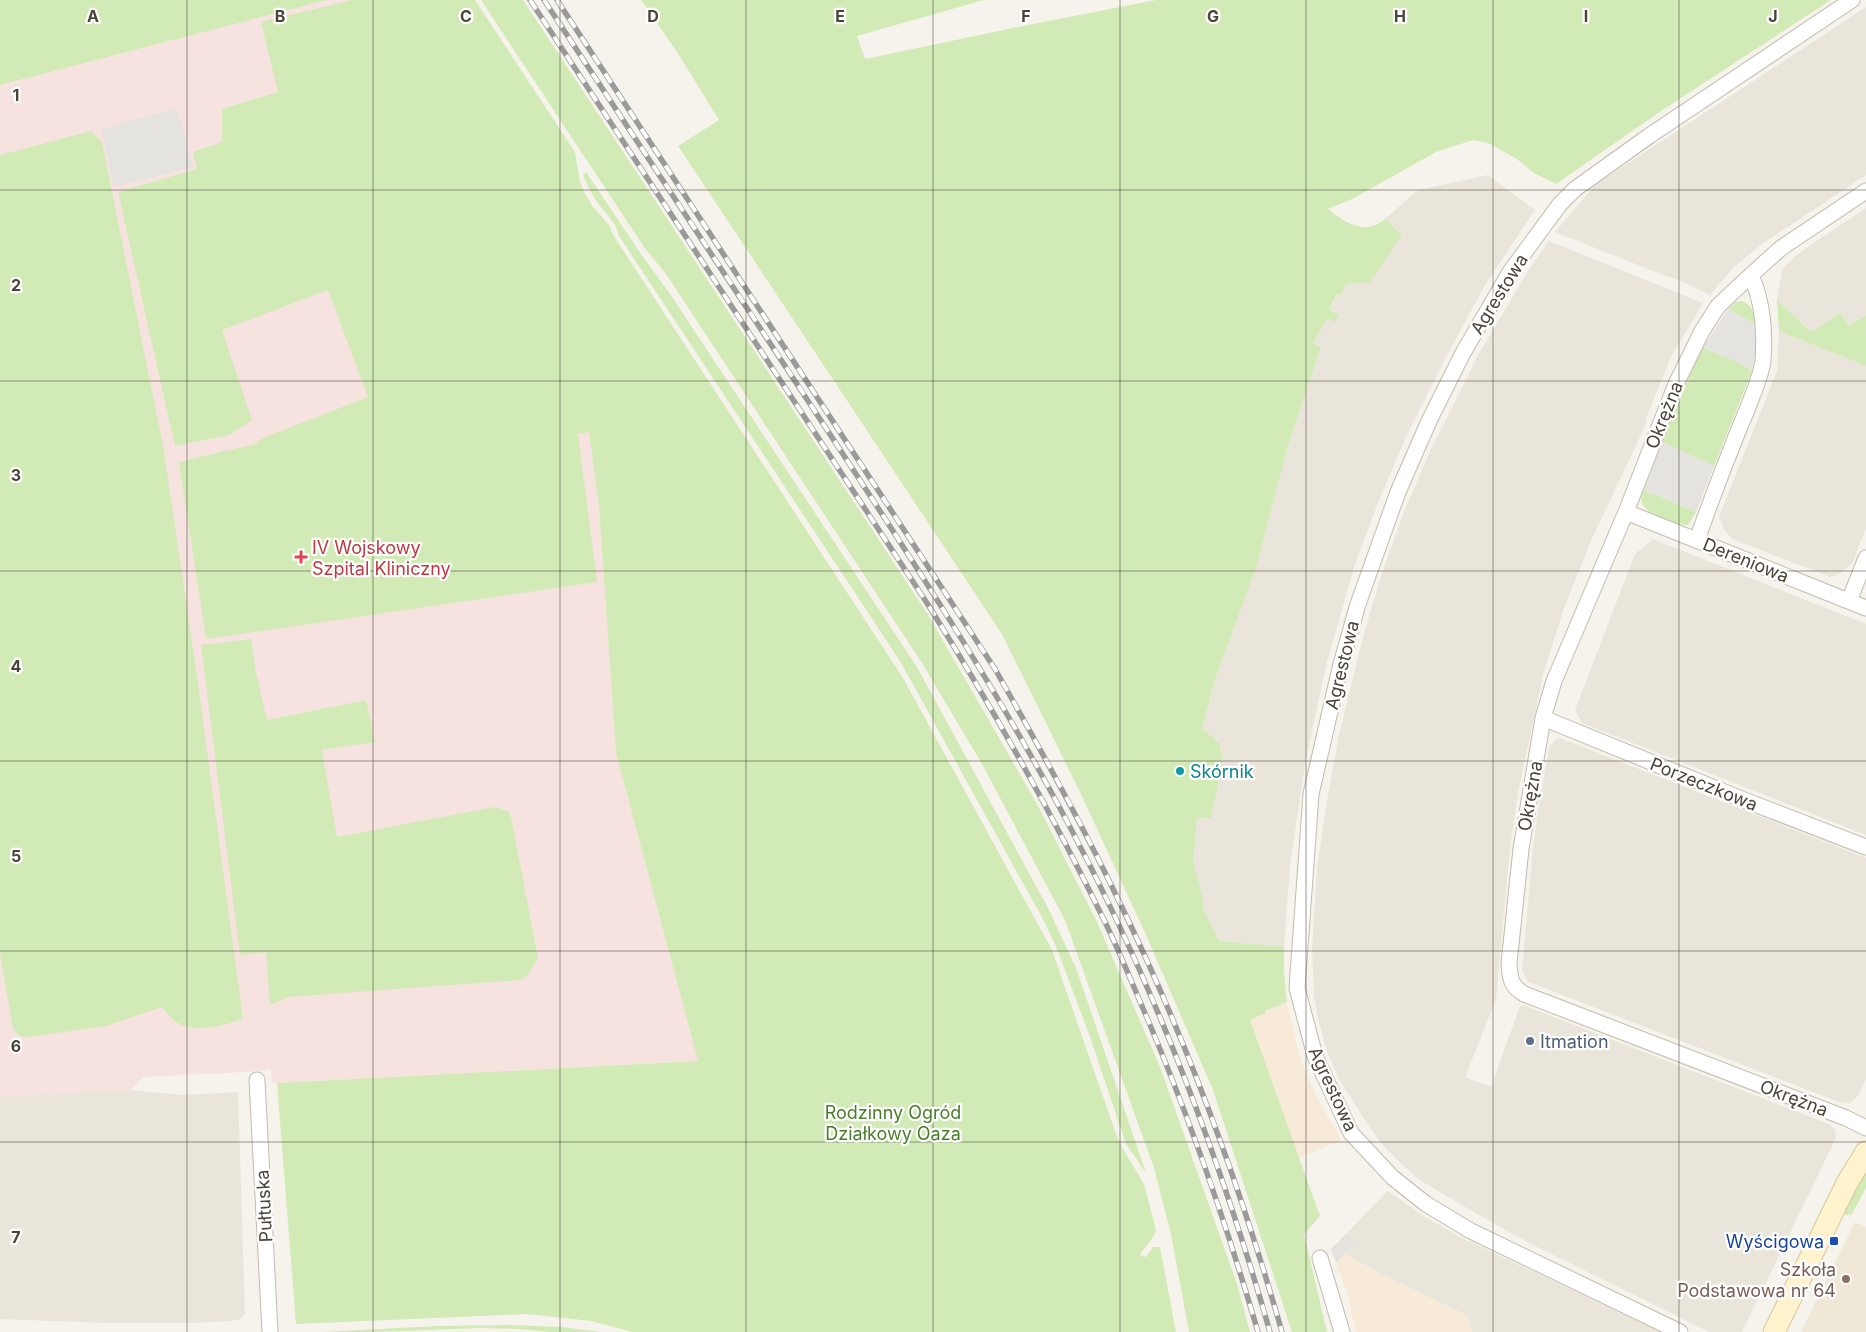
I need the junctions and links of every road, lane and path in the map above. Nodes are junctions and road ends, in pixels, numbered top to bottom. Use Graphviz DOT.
graph roads {
  1 [pos="1852,0"];
  2 [pos="1866,190"];
  3 [pos="1751,275"];
  4 [pos="1626,512"];
  5 [pos="1697,540"];
  6 [pos="1866,558"];
  7 [pos="1849,601"];
  8 [pos="1866,608"];
  9 [pos="1543,718"];
  10 [pos="1866,847"];
  11 [pos="256,1080"];
  12 [pos="1866,1128"];
  13 [pos="1866,1152"];
  14 [pos="1320,1258"];
  15 [pos="270,1332"];
  16 [pos="1342,1332"];
  17 [pos="1680,1332"];
  18 [pos="1774,1332"];
  1 -- 17 [label="street, Agrestowa"];
  2 -- 3 [label="street, Okrężna"];
  3 -- 4 [label="street, Okrężna"];
  3 -- 5 [label="street"];
  4 -- 5 [label="street, Dereniowa"];
  4 -- 9 [label="street, Okrężna"];
  5 -- 7 [label="street, Dereniowa"];
  6 -- 7 [label="street"];
  7 -- 8 [label="street, Dereniowa"];
  9 -- 10 [label="street, Porzeczkowa"];
  9 -- 12 [label="street, Okrężna"];
  11 -- 15 [label="street, Pułtuska"];
  13 -- 18 [label="street"];
  14 -- 16 [label="street"];
}
